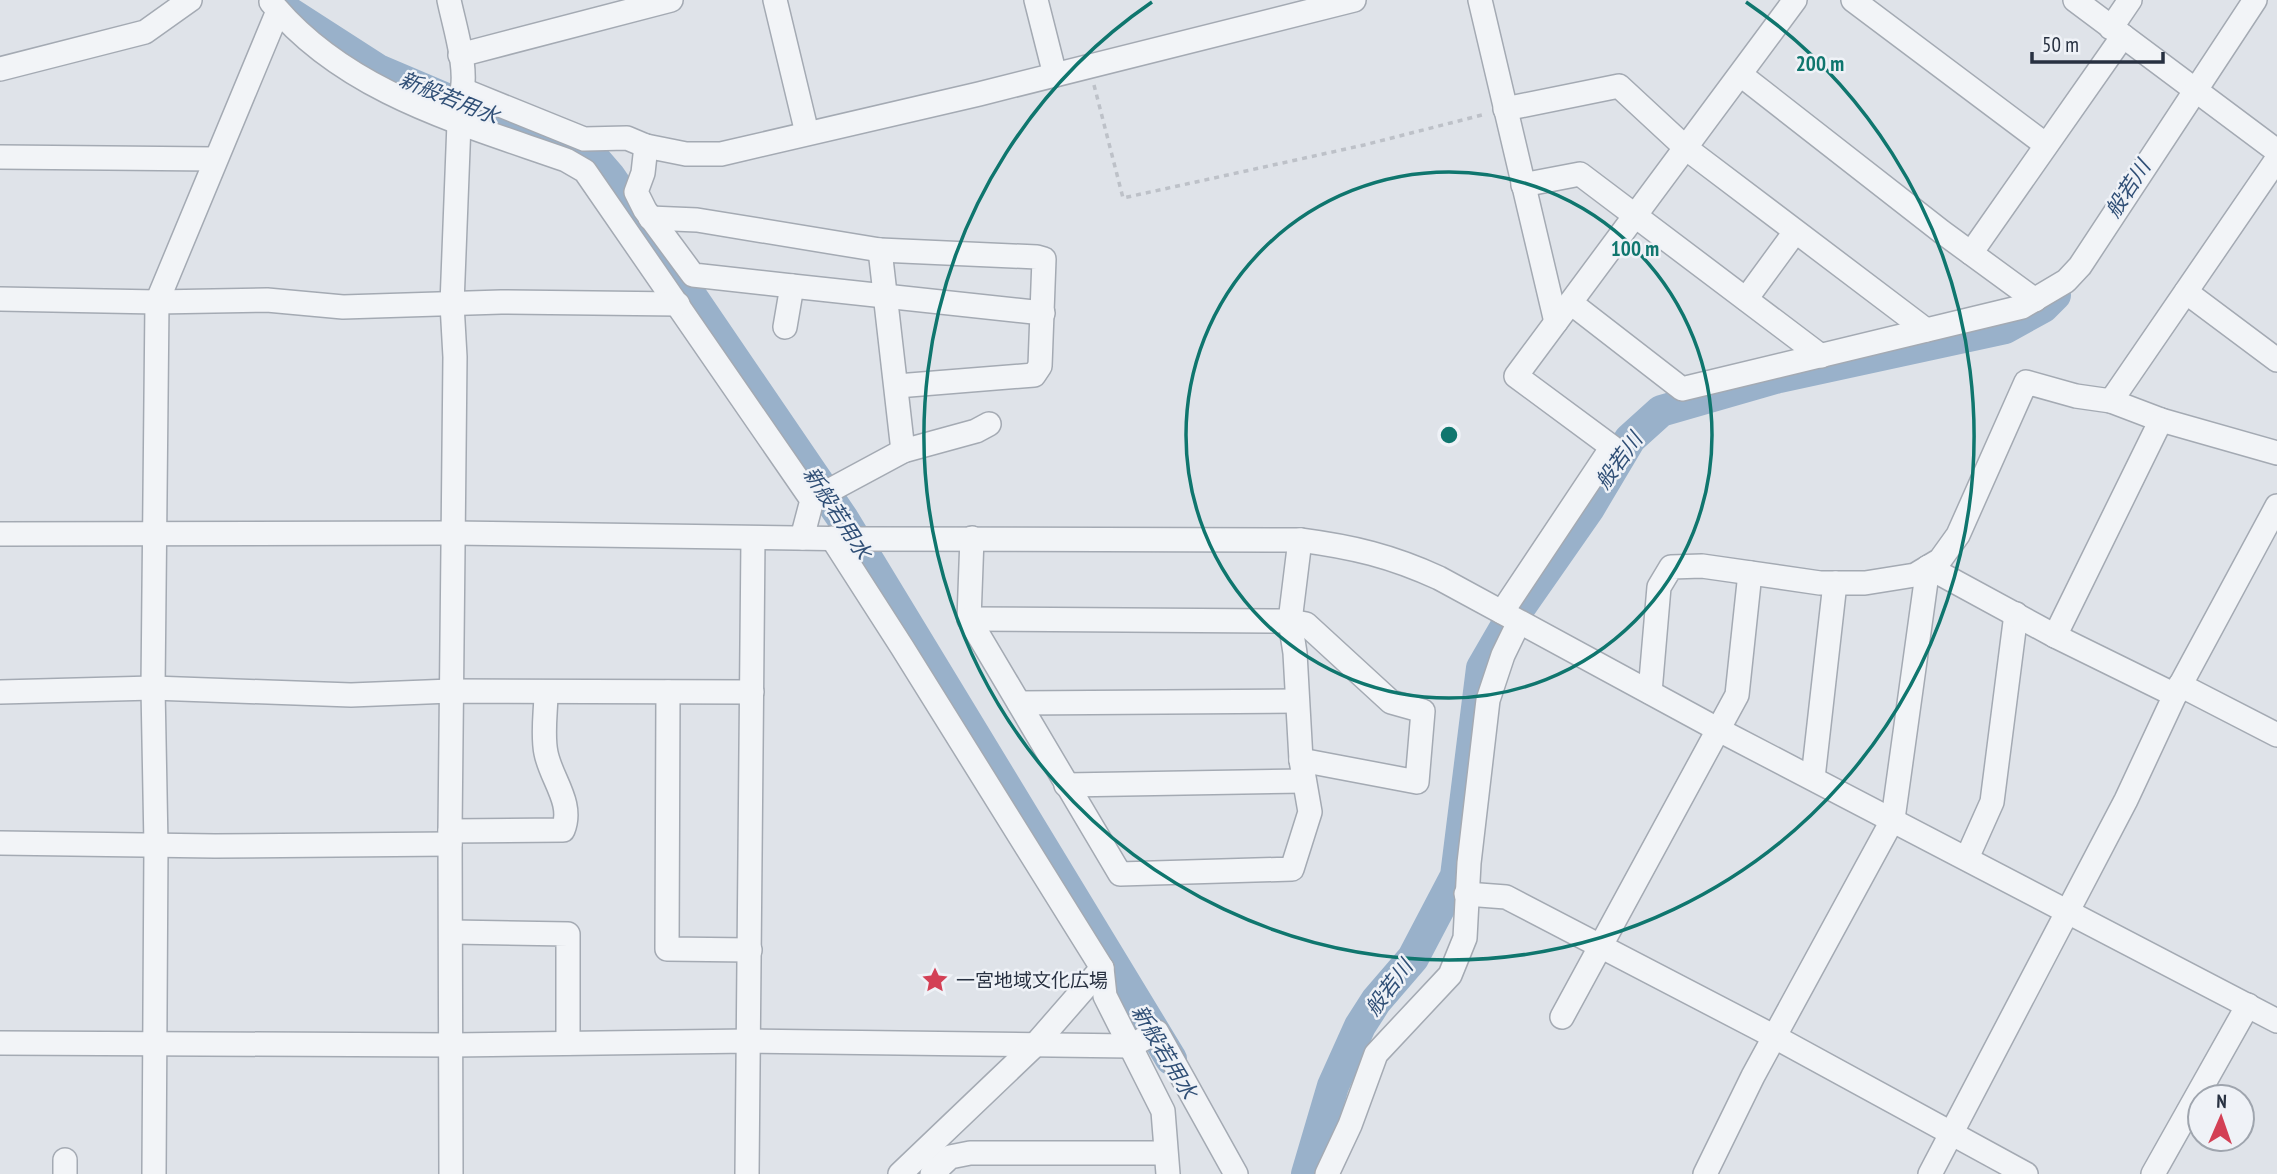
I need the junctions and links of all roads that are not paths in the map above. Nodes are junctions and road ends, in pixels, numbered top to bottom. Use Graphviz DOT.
graph roads {
  1 [pos="190,0"];
  2 [pos="449,0"];
  3 [pos="671,0"];
  4 [pos="775,0"];
  5 [pos="1036,0"];
  6 [pos="1354,0"];
  7 [pos="1480,0"];
  8 [pos="1795,0"];
  9 [pos="1853,0"];
  10 [pos="2075,0"];
  11 [pos="2130,0"];
  12 [pos="2249,2"];
  13 [pos="273,6"];
  14 [pos="2117,32"];
  15 [pos="460,55"];
  16 [pos="0,69"];
  17 [pos="1055,75"];
  18 [pos="1741,75"];
  19 [pos="2196,91"];
  20 [pos="462,94"];
  21 [pos="1505,109"];
  22 [pos="459,121"];
  23 [pos="807,132"];
  24 [pos="2046,145"];
  25 [pos="646,146"];
  26 [pos="1687,149"];
  27 [pos="2277,151"];
  28 [pos="0,157"];
  29 [pos="214,159"];
  30 [pos="2277,159"];
  31 [pos="1523,185"];
  32 [pos="1637,215"];
  33 [pos="650,218"];
  34 [pos="1795,232"];
  35 [pos="880,250"];
  36 [pos="1972,253"];
  37 [pos="792,286"];
  38 [pos="2186,292"];
  39 [pos="888,297"];
  40 [pos="0,299"];
  41 [pos="1746,299"];
  42 [pos="2035,300"];
  43 [pos="157,302"];
  44 [pos="1571,303"];
  45 [pos="452,304"];
  46 [pos="678,304"];
  47 [pos="1043,313"];
  48 [pos="1556,322"];
  49 [pos="785,327"];
  50 [pos="1926,330"];
  51 [pos="1821,356"];
  52 [pos="2277,360"];
  53 [pos="897,386"];
  54 [pos="2111,401"];
  55 [pos="2161,420"];
  56 [pos="989,424"];
  57 [pos="903,451"];
  58 [pos="2277,453"];
  59 [pos="812,500"];
  60 [pos="2277,506"];
  61 [pos="453,533"];
  62 [pos="0,534"];
  63 [pos="156,535"];
  64 [pos="752,538"];
  65 [pos="802,538"];
  66 [pos="972,538"];
  67 [pos="845,539"];
  68 [pos="1300,540"];
  69 [pos="1928,567"];
  70 [pos="1750,573"];
  71 [pos="1835,583"];
  72 [pos="2016,614"];
  73 [pos="1511,617"];
  74 [pos="969,619"];
  75 [pos="1290,621"];
  76 [pos="2055,636"];
  77 [pos="153,688"];
  78 [pos="2177,690"];
  79 [pos="451,691"];
  80 [pos="0,692"];
  81 [pos="546,692"];
  82 [pos="668,692"];
  83 [pos="752,692"];
  84 [pos="1650,692"];
  85 [pos="1296,701"];
  86 [pos="1019,703"];
  87 [pos="1719,730"];
  88 [pos="2277,735"];
  89 [pos="1302,770"];
  90 [pos="1813,778"];
  91 [pos="1066,785"];
  92 [pos="1893,819"];
  93 [pos="450,837"];
  94 [pos="0,843"];
  95 [pos="156,845"];
  96 [pos="1967,858"];
  97 [pos="1466,894"];
  98 [pos="2069,911"];
  99 [pos="453,932"];
  100 [pos="1600,947"];
  101 [pos="750,950"];
  102 [pos="1102,968"];
  103 [pos="2248,1005"];
  104 [pos="1562,1017"];
  105 [pos="2277,1021"];
  106 [pos="1775,1037"];
  107 [pos="749,1041"];
  108 [pos="0,1043"];
  109 [pos="153,1043"];
  110 [pos="568,1044"];
  111 [pos="453,1045"];
  112 [pos="1034,1046"];
  113 [pos="1130,1046"];
  114 [pos="1951,1133"];
  115 [pos="1014,1164"];
  116 [pos="1167,1164"];
  117 [pos="154,1174"];
  118 [pos="452,1174"];
  119 [pos="747,1174"];
  120 [pos="900,1174"];
  121 [pos="932,1174"];
  122 [pos="1236,1174"];
  123 [pos="1327,1174"];
  124 [pos="1705,1174"];
  125 [pos="1930,1174"];
  126 [pos="2026,1174"];
  127 [pos="2153,1174"];
  1 -- 16 [label="street"];
  2 -- 15 [label="street"];
  3 -- 15 [label="street"];
  4 -- 23 [label="street"];
  5 -- 17 [label="street"];
  6 -- 17 [label="street"];
  7 -- 21 [label="street"];
  8 -- 18 [label="street"];
  9 -- 24 [label="street"];
  10 -- 14 [label="street"];
  11 -- 14 [label="street"];
  12 -- 19 [label="street"];
  13 -- 22 [label="street"];
  13 -- 29 [label="street"];
  14 -- 19 [label="street"];
  14 -- 24 [label="street"];
  15 -- 20 [label="street"];
  17 -- 23 [label="street"];
  18 -- 26 [label="street"];
  18 -- 36 [label="street"];
  19 -- 27 [label="street"];
  19 -- 42 [label="street"];
  20 -- 22 [label="street"];
  20 -- 25 [label="street"];
  21 -- 26 [label="street"];
  21 -- 31 [label="street"];
  22 -- 45 [label="street"];
  22 -- 46 [label="street"];
  23 -- 25 [label="street"];
  24 -- 36 [label="street"];
  25 -- 33 [label="street"];
  26 -- 32 [label="street"];
  26 -- 34 [label="street"];
  28 -- 29 [label="street"];
  29 -- 43 [label="street"];
  30 -- 38 [label="street"];
  31 -- 32 [label="street"];
  31 -- 48 [label="street"];
  32 -- 41 [label="street"];
  32 -- 44 [label="street"];
  33 -- 35 [label="street"];
  33 -- 37 [label="street"];
  34 -- 41 [label="street"];
  34 -- 50 [label="street"];
  35 -- 39 [label="street"];
  35 -- 47 [label="street"];
  36 -- 42 [label="street"];
  37 -- 39 [label="street"];
  37 -- 49 [label="street"];
  38 -- 52 [label="street"];
  38 -- 54 [label="street"];
  39 -- 47 [label="street"];
  39 -- 53 [label="street"];
  40 -- 43 [label="street"];
  41 -- 51 [label="street"];
  42 -- 50 [label="street"];
  43 -- 45 [label="street"];
  43 -- 63 [label="street"];
  44 -- 48 [label="street"];
  44 -- 51 [label="street"];
  45 -- 46 [label="street"];
  45 -- 61 [label="street"];
  46 -- 59 [label="street"];
  47 -- 53 [label="street"];
  48 -- 73 [label="street"];
  50 -- 51 [label="street"];
  53 -- 57 [label="street"];
  54 -- 55 [label="street"];
  54 -- 69 [label="street"];
  55 -- 58 [label="street"];
  55 -- 76 [label="street"];
  56 -- 57 [label="street"];
  57 -- 59 [label="street"];
  59 -- 65 [label="street"];
  60 -- 78 [label="street"];
  61 -- 63 [label="street"];
  61 -- 64 [label="street"];
  61 -- 79 [label="street"];
  62 -- 63 [label="street"];
  63 -- 77 [label="street"];
  64 -- 65 [label="street"];
  64 -- 83 [label="street"];
  65 -- 67 [label="street"];
  66 -- 67 [label="street"];
  66 -- 68 [label="street"];
  66 -- 74 [label="street"];
  67 -- 102 [label="street"];
  68 -- 73 [label="street"];
  68 -- 75 [label="street"];
  69 -- 71 [label="street"];
  69 -- 72 [label="street"];
  69 -- 92 [label="street"];
  70 -- 71 [label="street"];
  70 -- 84 [label="street"];
  70 -- 87 [label="street"];
  71 -- 90 [label="street"];
  72 -- 76 [label="street"];
  72 -- 96 [label="street"];
  73 -- 84 [label="street"];
  73 -- 97 [label="street"];
  74 -- 75 [label="street"];
  74 -- 86 [label="street"];
  75 -- 85 [label="street"];
  75 -- 89 [label="street"];
  76 -- 78 [label="street"];
  77 -- 79 [label="street"];
  77 -- 80 [label="street"];
  77 -- 95 [label="street"];
  78 -- 88 [label="street"];
  78 -- 98 [label="street"];
  79 -- 81 [label="street"];
  79 -- 93 [label="street"];
  81 -- 82 [label="street"];
  81 -- 93 [label="street"];
  82 -- 83 [label="street"];
  82 -- 101 [label="street"];
  83 -- 101 [label="street"];
  84 -- 87 [label="street"];
  85 -- 86 [label="street"];
  85 -- 89 [label="street"];
  86 -- 91 [label="street"];
  87 -- 90 [label="street"];
  87 -- 100 [label="street"];
  89 -- 91 [label="street"];
  89 -- 91 [label="street"];
  90 -- 92 [label="street"];
  92 -- 96 [label="street"];
  92 -- 106 [label="street"];
  93 -- 95 [label="street"];
  93 -- 99 [label="street"];
  94 -- 95 [label="street"];
  95 -- 109 [label="street"];
  96 -- 98 [label="street"];
  97 -- 100 [label="street"];
  97 -- 123 [label="street"];
  98 -- 103 [label="street"];
  98 -- 114 [label="street"];
  99 -- 110 [label="street"];
  99 -- 111 [label="street"];
  100 -- 104 [label="street"];
  100 -- 106 [label="street"];
  101 -- 107 [label="street"];
  102 -- 112 [label="street"];
  102 -- 113 [label="street"];
  103 -- 105 [label="street"];
  103 -- 127 [label="street"];
  106 -- 114 [label="street"];
  106 -- 124 [label="street"];
  107 -- 110 [label="street"];
  107 -- 112 [label="street"];
  107 -- 119 [label="street"];
  108 -- 109 [label="street"];
  109 -- 111 [label="street"];
  109 -- 117 [label="street"];
  110 -- 111 [label="street"];
  111 -- 118 [label="street"];
  112 -- 113 [label="street"];
  112 -- 120 [label="street"];
  113 -- 116 [label="street"];
  113 -- 122 [label="street"];
  114 -- 125 [label="street"];
  114 -- 126 [label="street"];
  115 -- 116 [label="street"];
  115 -- 121 [label="street"];
}
